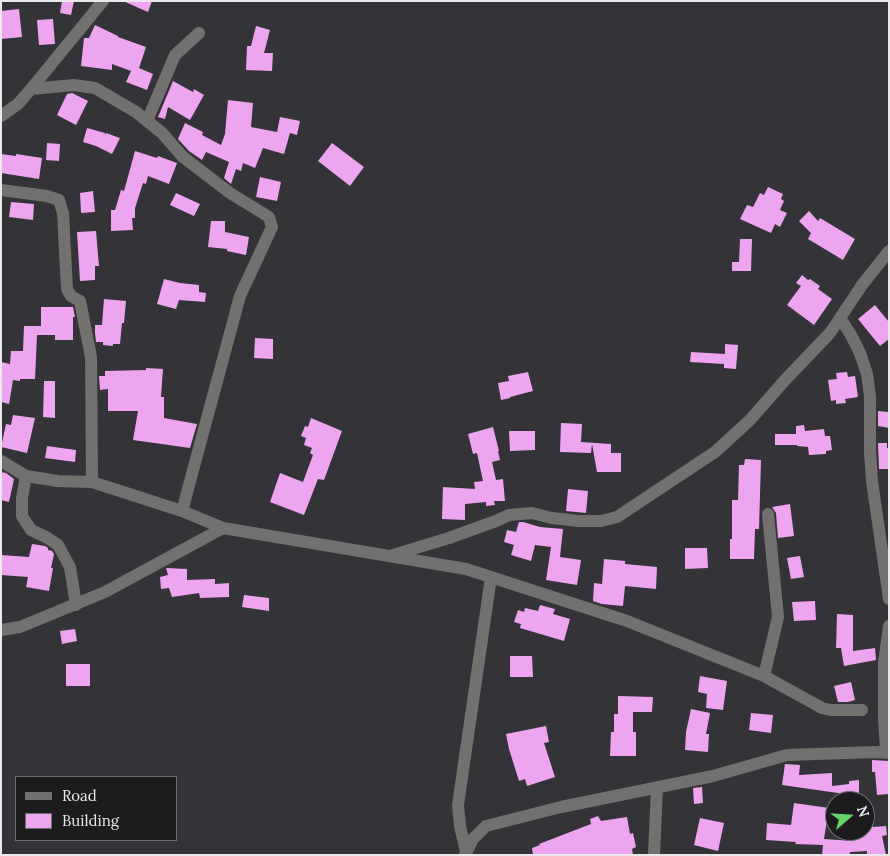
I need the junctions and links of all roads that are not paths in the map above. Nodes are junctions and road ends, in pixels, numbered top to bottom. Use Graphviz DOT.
graph roads {
  1 [pos="103,1"];
  2 [pos="199,34"];
  3 [pos="31,89"];
  4 [pos="1,116"];
  5 [pos="147,121"];
  6 [pos="1,190"];
  7 [pos="889,251"];
  8 [pos="840,318"];
  9 [pos="1,461"];
  10 [pos="26,476"];
  11 [pos="92,482"];
  12 [pos="182,511"];
  13 [pos="768,514"];
  14 [pos="223,528"];
  15 [pos="391,556"];
  16 [pos="491,577"];
  17 [pos="889,599"];
  18 [pos="76,605"];
  19 [pos="889,626"];
  20 [pos="1,630"];
  21 [pos="764,676"];
  22 [pos="862,710"];
  23 [pos="887,753"];
  24 [pos="657,787"];
  25 [pos="465,853"];
  26 [pos="654,855"];
  1 -- 3 [label="street"];
  2 -- 5 [label="street"];
  3 -- 4 [label="street"];
  3 -- 5 [label="street"];
  5 -- 12 [label="street"];
  6 -- 11 [label="street"];
  7 -- 8 [label="street"];
  8 -- 15 [label="street"];
  8 -- 17 [label="street"];
  9 -- 10 [label="street"];
  10 -- 11 [label="street"];
  10 -- 18 [label="street"];
  11 -- 12 [label="street"];
  12 -- 14 [label="street"];
  13 -- 21 [label="street"];
  14 -- 15 [label="street"];
  14 -- 18 [label="street"];
  15 -- 16 [label="street"];
  16 -- 21 [label="street"];
  16 -- 25 [label="street"];
  18 -- 20 [label="street"];
  19 -- 23 [label="street"];
  21 -- 22 [label="street"];
  23 -- 24 [label="street"];
  24 -- 25 [label="street"];
  24 -- 26 [label="street"];
}
